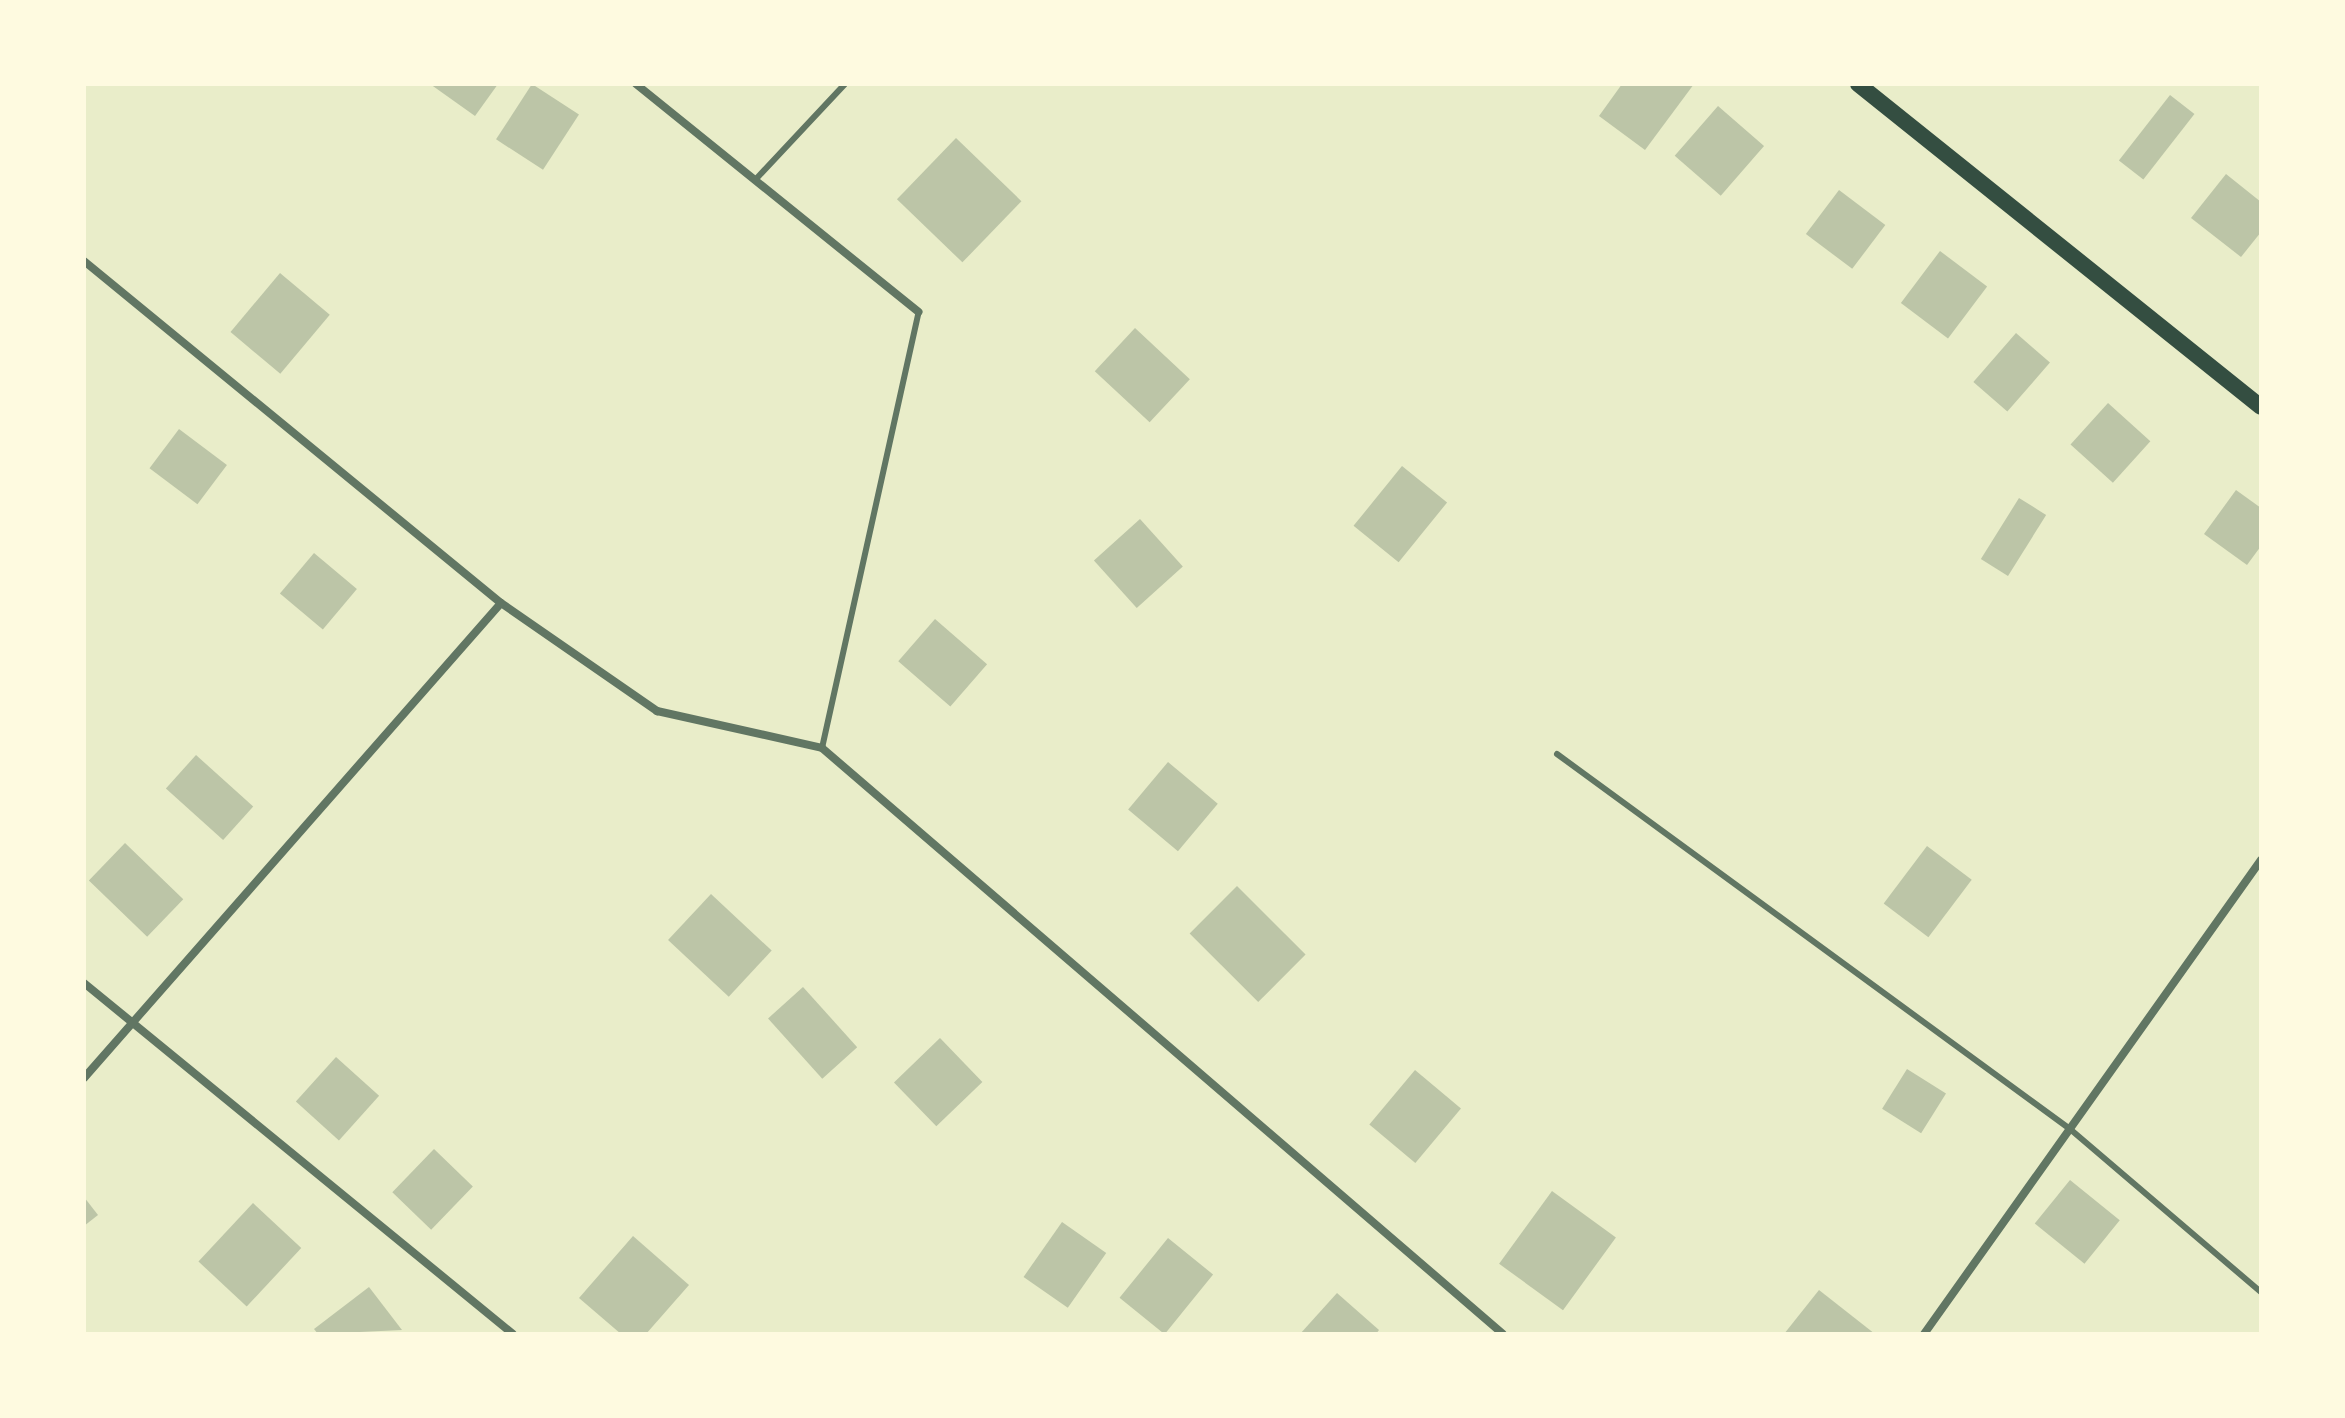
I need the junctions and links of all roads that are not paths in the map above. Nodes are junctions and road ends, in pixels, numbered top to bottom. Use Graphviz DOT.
graph roads {
  1 [pos="636,84"];
  2 [pos="845,84"];
  3 [pos="1858,84"];
  4 [pos="756,179"];
  5 [pos="84,261"];
  6 [pos="919,312"];
  7 [pos="2261,407"];
  8 [pos="501,603"];
  9 [pos="822,748"];
  10 [pos="1557,754"];
  11 [pos="2261,860"];
  12 [pos="84,983"];
  13 [pos="132,1022"];
  14 [pos="84,1078"];
  15 [pos="2070,1129"];
  16 [pos="2261,1292"];
  17 [pos="513,1334"];
  18 [pos="1503,1334"];
  19 [pos="1924,1334"];
  1 -- 4 [label="street"];
  2 -- 4 [label="lane"];
  3 -- 7 [label="main road"];
  4 -- 6 [label="street"];
  5 -- 8 [label="street"];
  6 -- 9 [label="lane"];
  8 -- 9 [label="street"];
  8 -- 13 [label="street"];
  9 -- 18 [label="street"];
  10 -- 15 [label="lane"];
  11 -- 15 [label="street"];
  12 -- 13 [label="street"];
  13 -- 14 [label="street"];
  13 -- 17 [label="street"];
  15 -- 16 [label="lane"];
  15 -- 19 [label="street"];
}
